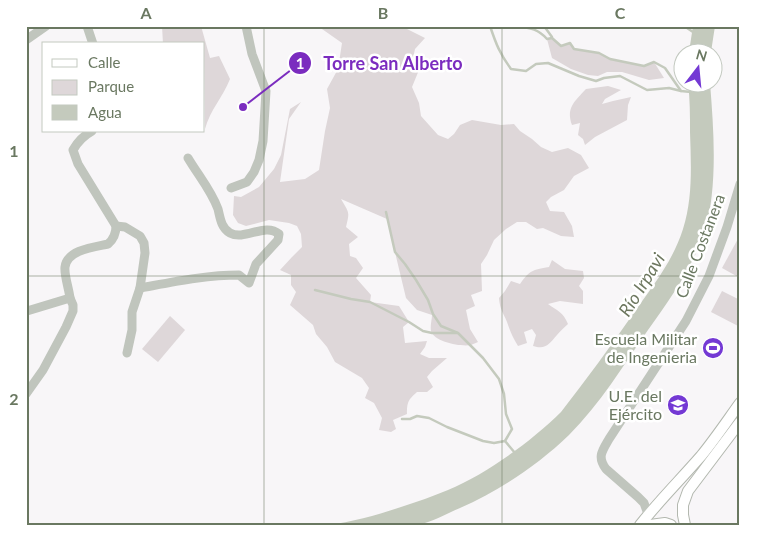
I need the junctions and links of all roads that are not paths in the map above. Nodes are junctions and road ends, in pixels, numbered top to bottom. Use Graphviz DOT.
graph roads {
  1 [pos="46,26"];
  2 [pos="87,26"];
  3 [pos="246,26"];
  4 [pos="26,40"];
  5 [pos="92,42"];
  6 [pos="90,132"];
  7 [pos="188,158"];
  8 [pos="740,184"];
  9 [pos="231,188"];
  10 [pos="116,226"];
  11 [pos="140,288"];
  12 [pos="70,298"];
  13 [pos="27,310"];
  14 [pos="127,353"];
  15 [pos="26,394"];
  16 [pos="740,403"];
  17 [pos="740,422"];
  18 [pos="649,520"];
  19 [pos="640,525"];
  20 [pos="671,525"];
  21 [pos="685,525"];
  1 -- 4 [label="street"];
  2 -- 5 [label="street"];
  3 -- 9 [label="street"];
  6 -- 10 [label="street"];
  7 -- 11 [label="street"];
  8 -- 18 [label="street, Calle Costanera"];
  10 -- 11 [label="street"];
  10 -- 12 [label="street"];
  11 -- 14 [label="street"];
  12 -- 13 [label="street"];
  12 -- 15 [label="street"];
  16 -- 18 [label="main road"];
  17 -- 21 [label="main road"];
  18 -- 19 [label="main road"];
  18 -- 20 [label="main road"];
}
